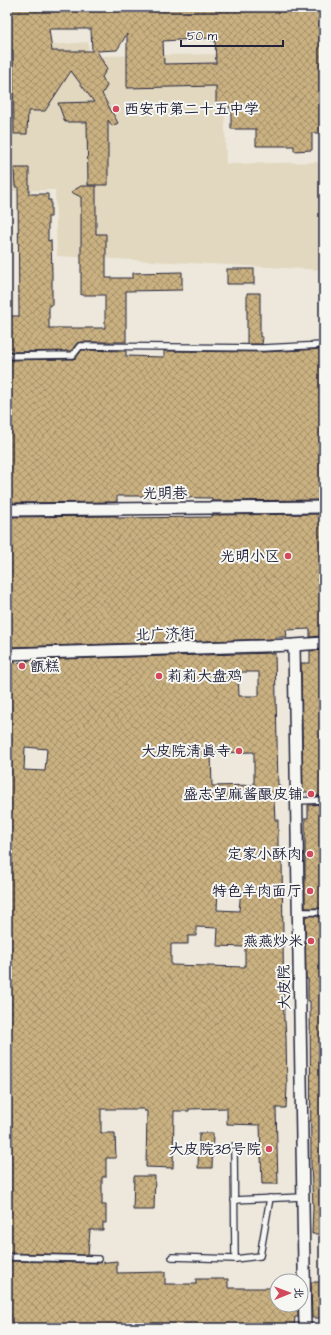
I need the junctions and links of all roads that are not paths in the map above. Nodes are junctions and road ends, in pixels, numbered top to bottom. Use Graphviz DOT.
graph roads {
  1 [pos="324,345"];
  2 [pos="7,356"];
  3 [pos="324,507"];
  4 [pos="7,510"];
  5 [pos="324,643"];
  6 [pos="294,645"];
  7 [pos="7,654"];
  8 [pos="324,800"];
  9 [pos="297,801"];
  10 [pos="298,912"];
  11 [pos="324,912"];
  12 [pos="234,1146"];
  13 [pos="303,1197"];
  14 [pos="270,1198"];
  15 [pos="234,1200"];
  16 [pos="7,1257"];
  17 [pos="172,1257"];
  18 [pos="98,1259"];
  19 [pos="235,1260"];
  20 [pos="305,1328"];
  1 -- 2 [label="lane"];
  3 -- 4 [label="street, 光明巷"];
  5 -- 6 [label="street, 北广济街"];
  6 -- 7 [label="street, 北广济街"];
  6 -- 9 [label="street, 大皮院"];
  8 -- 9 [label="lane"];
  9 -- 10 [label="street, 大皮院"];
  10 -- 11 [label="lane"];
  10 -- 13 [label="street, 大皮院"];
  12 -- 15 [label="lane"];
  13 -- 14 [label="lane"];
  13 -- 20 [label="street, 大皮院"];
  14 -- 15 [label="lane"];
  14 -- 19 [label="lane"];
  15 -- 19 [label="lane"];
  16 -- 18 [label="lane"];
  17 -- 19 [label="lane"];
}
